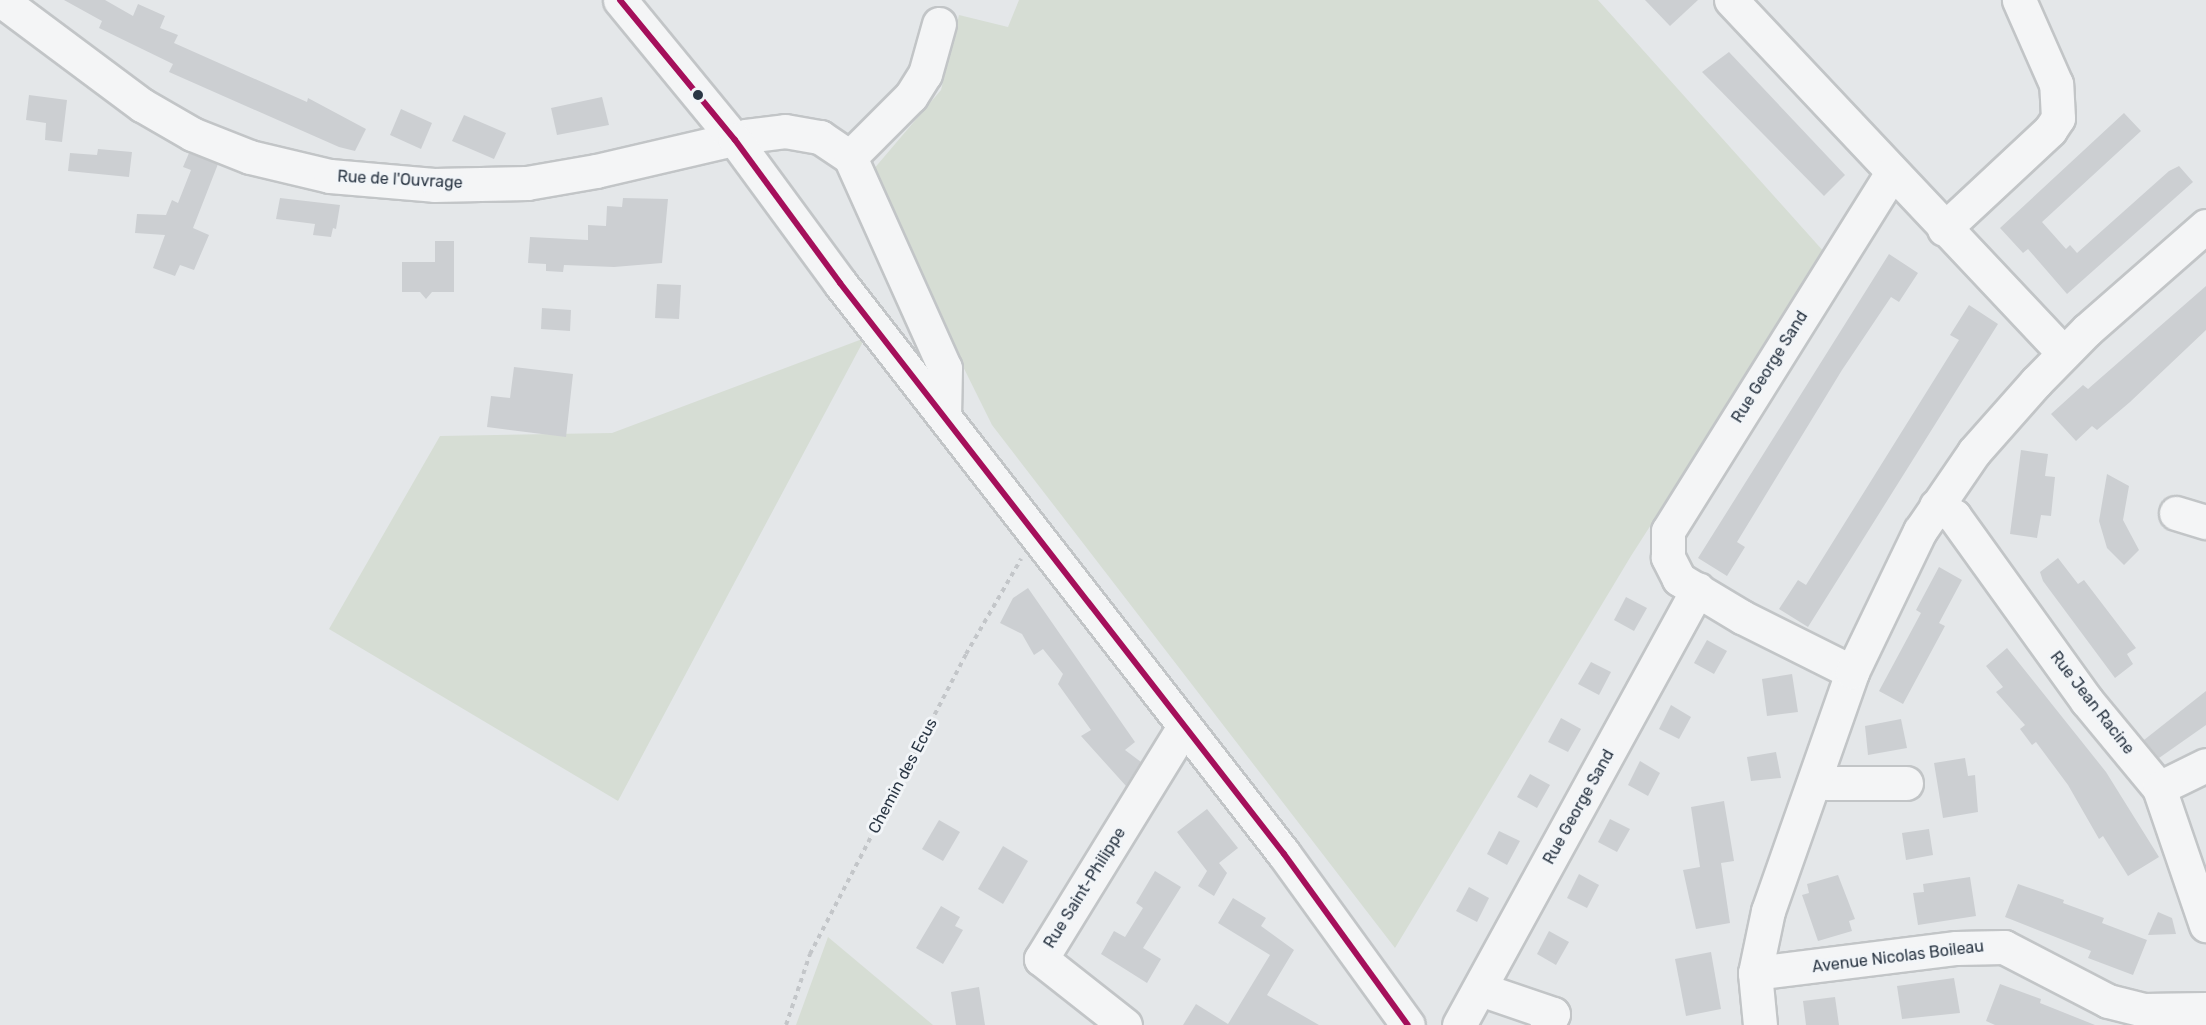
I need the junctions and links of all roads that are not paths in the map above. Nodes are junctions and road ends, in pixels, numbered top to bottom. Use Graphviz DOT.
graph roads {
  1 [pos="1,0"];
  2 [pos="620,0"];
  3 [pos="1731,0"];
  4 [pos="2019,0"];
  5 [pos="939,24"];
  6 [pos="735,140"];
  7 [pos="850,157"];
  8 [pos="1892,173"];
  9 [pos="2206,226"];
  10 [pos="1944,229"];
  11 [pos="2064,353"];
  12 [pos="944,415"];
  13 [pos="1936,506"];
  14 [pos="1698,589"];
  15 [pos="1852,672"];
  16 [pos="1184,727"];
  17 [pos="2206,765"];
  18 [pos="1816,778"];
  19 [pos="1906,783"];
  20 [pos="2159,788"];
  21 [pos="2206,925"];
  22 [pos="1755,973"];
  23 [pos="1480,989"];
  24 [pos="2206,1009"];
  25 [pos="1125,1025"];
  26 [pos="1408,1025"];
  27 [pos="1459,1025"];
  28 [pos="1547,1025"];
  29 [pos="1760,1025"];
  1 -- 6 [label="street, Rue de l'Ouvrage"];
  2 -- 6 [label="street"];
  3 -- 8 [label="street"];
  4 -- 10 [label="street"];
  5 -- 7 [label="street"];
  6 -- 7 [label="street, Rue de l'Ouvrage"];
  6 -- 12 [label="street"];
  7 -- 12 [label="street"];
  8 -- 10 [label="street"];
  8 -- 14 [label="street, Rue George Sand"];
  9 -- 11 [label="street"];
  10 -- 11 [label="street"];
  11 -- 13 [label="street"];
  12 -- 16 [label="street"];
  13 -- 15 [label="street"];
  13 -- 20 [label="street, Rue Jean Racine"];
  14 -- 15 [label="street, Rue George Sand"];
  14 -- 23 [label="street, Rue George Sand"];
  15 -- 18 [label="street"];
  16 -- 25 [label="street, Rue Saint-Philippe"];
  16 -- 26 [label="street"];
  17 -- 20 [label="street"];
  18 -- 19 [label="street"];
  18 -- 22 [label="street"];
  20 -- 21 [label="street, Rue Jean Racine"];
  22 -- 24 [label="street, Avenue Nicolas Boileau"];
  22 -- 29 [label="street"];
  23 -- 27 [label="street, Rue George Sand"];
  23 -- 28 [label="street"];
}
